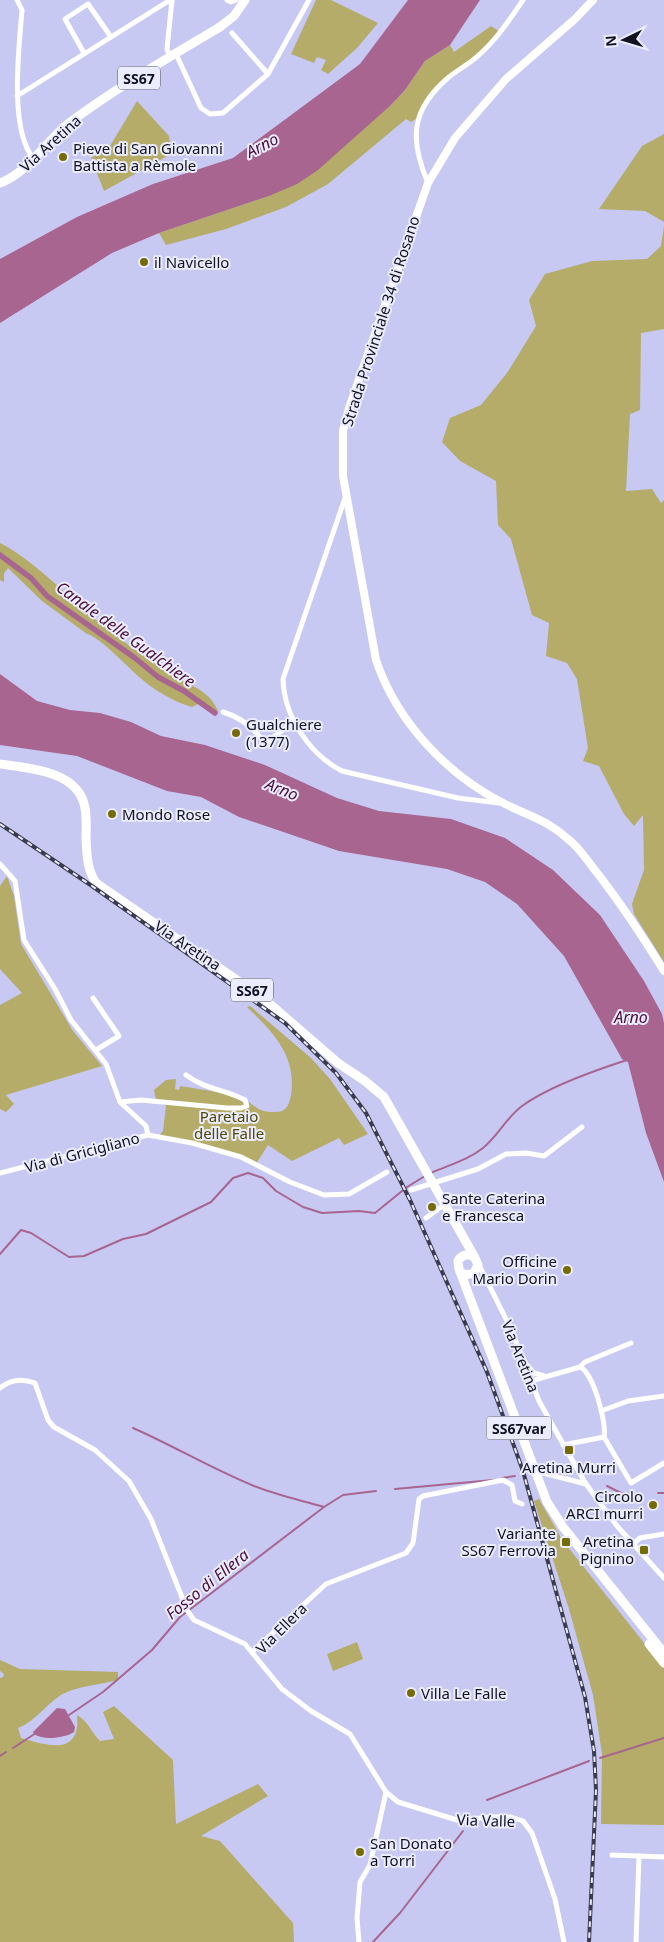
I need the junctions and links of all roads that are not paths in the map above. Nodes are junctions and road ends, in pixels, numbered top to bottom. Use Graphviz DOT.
graph roads {
  1 [pos="17,0"];
  2 [pos="94,0"];
  3 [pos="227,0"];
  4 [pos="236,0"];
  5 [pos="245,0"];
  6 [pos="309,0"];
  7 [pos="523,0"];
  8 [pos="593,0"];
  9 [pos="172,1"];
  10 [pos="88,4"];
  11 [pos="232,33"];
  12 [pos="110,37"];
  13 [pos="84,53"];
  14 [pos="173,56"];
  15 [pos="268,74"];
  16 [pos="18,96"];
  17 [pos="33,158"];
  18 [pos="0,183"];
  19 [pos="428,183"];
  20 [pos="346,495"];
  21 [pos="223,712"];
  22 [pos="294,722"];
  23 [pos="0,764"];
  24 [pos="505,804"];
  25 [pos="0,864"];
  26 [pos="664,971"];
  27 [pos="94,998"];
  28 [pos="96,1050"];
  29 [pos="186,1075"];
  30 [pos="120,1102"];
  31 [pos="582,1127"];
  32 [pos="148,1135"];
  33 [pos="387,1172"];
  34 [pos="0,1173"];
  35 [pos="430,1185"];
  36 [pos="411,1190"];
  37 [pos="443,1200"];
  38 [pos="426,1218"];
  39 [pos="464,1238"];
  40 [pos="461,1258"];
  41 [pos="476,1259"];
  42 [pos="460,1272"];
  43 [pos="472,1274"];
  44 [pos="487,1277"];
  45 [pos="468,1297"];
  46 [pos="631,1343"];
  47 [pos="523,1360"];
  48 [pos="580,1367"];
  49 [pos="544,1376"];
  50 [pos="531,1382"];
  51 [pos="0,1388"];
  52 [pos="664,1396"];
  53 [pos="601,1411"];
  54 [pos="604,1437"];
  55 [pos="563,1445"];
  56 [pos="664,1463"];
  57 [pos="543,1473"];
  58 [pos="586,1484"];
  59 [pos="522,1504"];
  60 [pos="563,1527"];
  61 [pos="664,1534"];
  62 [pos="633,1544"];
  63 [pos="664,1578"];
  64 [pos="252,1652"];
  65 [pos="664,1653"];
  66 [pos="664,1663"];
  67 [pos="386,1792"];
  68 [pos="612,1855"];
  69 [pos="639,1856"];
  70 [pos="664,1857"];
  71 [pos="359,1942"];
  72 [pos="564,1942"];
  73 [pos="636,1942"];
  1 -- 16 [label="street"];
  2 -- 10 [label="street"];
  3 -- 4 [label="street"];
  5 -- 14 [label="main road, Via Aretina / SS67"];
  6 -- 15 [label="street"];
  7 -- 19 [label="street"];
  8 -- 19 [label="main road, Strada Provinciale 34 di Rosano"];
  9 -- 12 [label="street"];
  9 -- 14 [label="street"];
  10 -- 12 [label="street"];
  10 -- 13 [label="street"];
  11 -- 15 [label="street"];
  12 -- 13 [label="street"];
  13 -- 16 [label="street"];
  14 -- 15 [label="street"];
  14 -- 17 [label="main road, Via Aretina / SS67"];
  16 -- 17 [label="street"];
  17 -- 18 [label="main road, Via Aretina / SS67"];
  19 -- 20 [label="main road, Strada Provinciale 34 di Rosano"];
  20 -- 22 [label="street"];
  20 -- 24 [label="main road, Strada Provinciale 34 di Rosano"];
  21 -- 22 [label="street"];
  22 -- 24 [label="street"];
  23 -- 35 [label="main road, Via Aretina / SS67"];
  24 -- 26 [label="main road, Strada Provinciale 34 di Rosano"];
  25 -- 28 [label="street"];
  27 -- 28 [label="street"];
  28 -- 30 [label="street"];
  29 -- 30 [label="street"];
  30 -- 32 [label="street"];
  31 -- 35 [label="street"];
  32 -- 33 [label="street, Via di Gricigliano"];
  32 -- 34 [label="street, Via di Gricigliano"];
  35 -- 36 [label="street"];
  35 -- 37 [label="main road, Via Aretina / SS67"];
  37 -- 38 [label="street"];
  37 -- 39 [label="main road, Via Aretina / SS67"];
  39 -- 40 [label="main road"];
  39 -- 41 [label="main road, Via Aretina / SS67"];
  40 -- 41 [label="main road"];
  40 -- 42 [label="main road"];
  41 -- 43 [label="main road"];
  41 -- 44 [label="street, Via Aretina"];
  42 -- 43 [label="main road"];
  42 -- 45 [label="main road, SS67var"];
  43 -- 44 [label="street"];
  43 -- 45 [label="main road, SS67var"];
  44 -- 47 [label="street, Via Aretina"];
  45 -- 60 [label="main road, SS67var"];
  46 -- 48 [label="street"];
  47 -- 49 [label="street"];
  47 -- 50 [label="street, Via Aretina"];
  48 -- 49 [label="street"];
  48 -- 53 [label="street"];
  49 -- 50 [label="street"];
  50 -- 55 [label="street, Via Aretina"];
  51 -- 64 [label="street"];
  52 -- 53 [label="street"];
  53 -- 54 [label="street"];
  54 -- 55 [label="street"];
  54 -- 56 [label="street"];
  55 -- 58 [label="street, Via Aretina"];
  57 -- 58 [label="street"];
  58 -- 62 [label="street, Via Aretina"];
  59 -- 64 [label="street, Via Ellera"];
  60 -- 65 [label="main road, SS67var"];
  60 -- 66 [label="main road, SS67var"];
  61 -- 62 [label="street"];
  62 -- 63 [label="street, Via Aretina"];
  64 -- 67 [label="street, Via Ellera"];
  67 -- 71 [label="street"];
  67 -- 72 [label="street, Via Valle"];
  68 -- 69 [label="street"];
  69 -- 70 [label="street"];
  69 -- 73 [label="street"];
}
